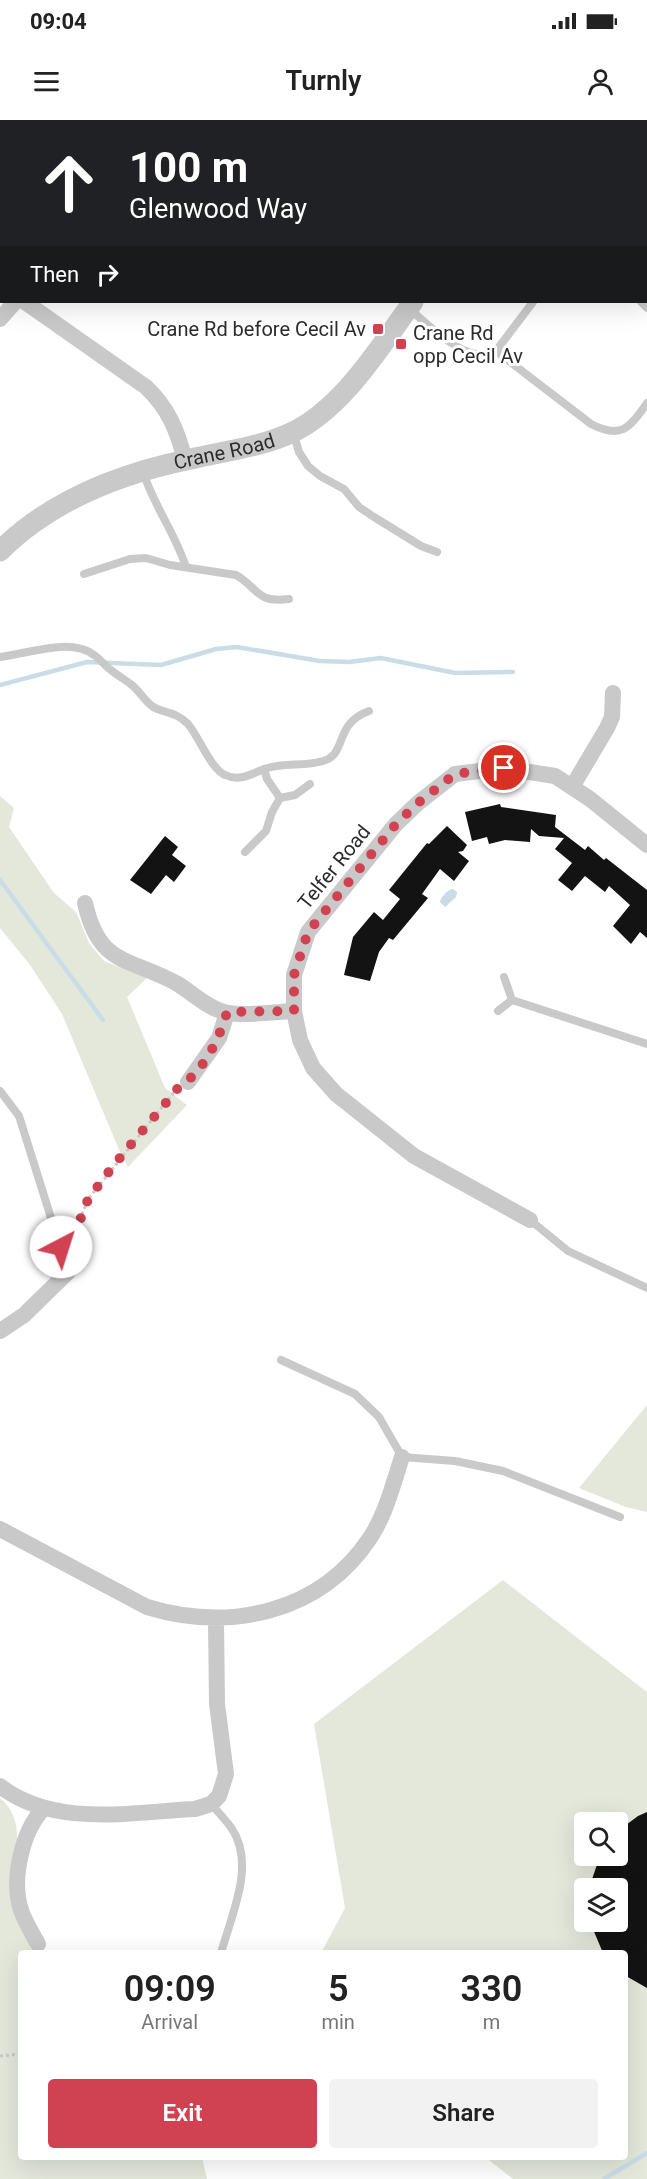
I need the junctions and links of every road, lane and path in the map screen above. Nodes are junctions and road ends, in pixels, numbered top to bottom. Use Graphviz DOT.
graph roads {
  1 [pos="14,303"];
  2 [pos="26,303"];
  3 [pos="532,303"];
  4 [pos="410,305"];
  5 [pos="0,319"];
  6 [pos="496,351"];
  7 [pos="647,403"];
  8 [pos="293,432"];
  9 [pos="185,460"];
  10 [pos="142,471"];
  11 [pos="0,550"];
  12 [pos="437,552"];
  13 [pos="186,567"];
  14 [pos="84,574"];
  15 [pos="289,599"];
  16 [pos="0,657"];
  17 [pos="613,693"];
  18 [pos="369,711"];
  19 [pos="264,769"];
  20 [pos="310,784"];
  21 [pos="572,788"];
  22 [pos="280,798"];
  23 [pos="647,845"];
  24 [pos="245,852"];
  25 [pos="85,903"];
  26 [pos="504,977"];
  27 [pos="512,1000"];
  28 [pos="294,1011"];
  29 [pos="498,1011"];
  30 [pos="227,1012"];
  31 [pos="647,1044"];
  32 [pos="188,1082"];
  33 [pos="0,1091"];
  34 [pos="530,1220"];
  35 [pos="61,1247"];
  36 [pos="68,1272"];
  37 [pos="647,1288"];
  38 [pos="0,1331"];
  39 [pos="281,1360"];
  40 [pos="402,1457"];
  41 [pos="620,1518"];
  42 [pos="0,1529"];
  43 [pos="216,1620"];
  44 [pos="0,1786"];
  45 [pos="211,1804"];
  46 [pos="44,1808"];
  47 [pos="38,1944"];
  48 [pos="222,1950"];
  49 [pos="18,2054"];
  50 [pos="0,2056"];
  1 -- 5 [label="street"];
  2 -- 9 [label="street"];
  3 -- 6 [label="lane"];
  4 -- 6 [label="lane"];
  4 -- 8 [label="street, Crane Road"];
  6 -- 7 [label="lane"];
  8 -- 9 [label="street, Crane Road"];
  8 -- 12 [label="lane"];
  9 -- 10 [label="street, Crane Road"];
  10 -- 11 [label="street, Crane Road"];
  10 -- 13 [label="lane"];
  13 -- 14 [label="lane"];
  13 -- 15 [label="lane"];
  16 -- 19 [label="lane"];
  17 -- 21 [label="street"];
  18 -- 19 [label="lane"];
  19 -- 22 [label="lane"];
  20 -- 22 [label="lane"];
  21 -- 23 [label="street, Telfer Road"];
  21 -- 28 [label="street, Telfer Road"];
  22 -- 24 [label="lane"];
  25 -- 30 [label="street"];
  26 -- 27 [label="lane"];
  27 -- 29 [label="lane"];
  27 -- 31 [label="lane"];
  28 -- 30 [label="street"];
  28 -- 34 [label="street, Telfer Road"];
  30 -- 32 [label="street"];
  32 -- 35 [label="path"];
  33 -- 35 [label="lane"];
  34 -- 37 [label="lane"];
  35 -- 36 [label="lane"];
  36 -- 38 [label="street"];
  39 -- 40 [label="lane"];
  40 -- 41 [label="lane"];
  40 -- 43 [label="street"];
  42 -- 43 [label="street"];
  43 -- 45 [label="street"];
  44 -- 46 [label="street"];
  45 -- 46 [label="street"];
  45 -- 48 [label="lane"];
  46 -- 47 [label="street"];
  49 -- 50 [label="path"];
}
